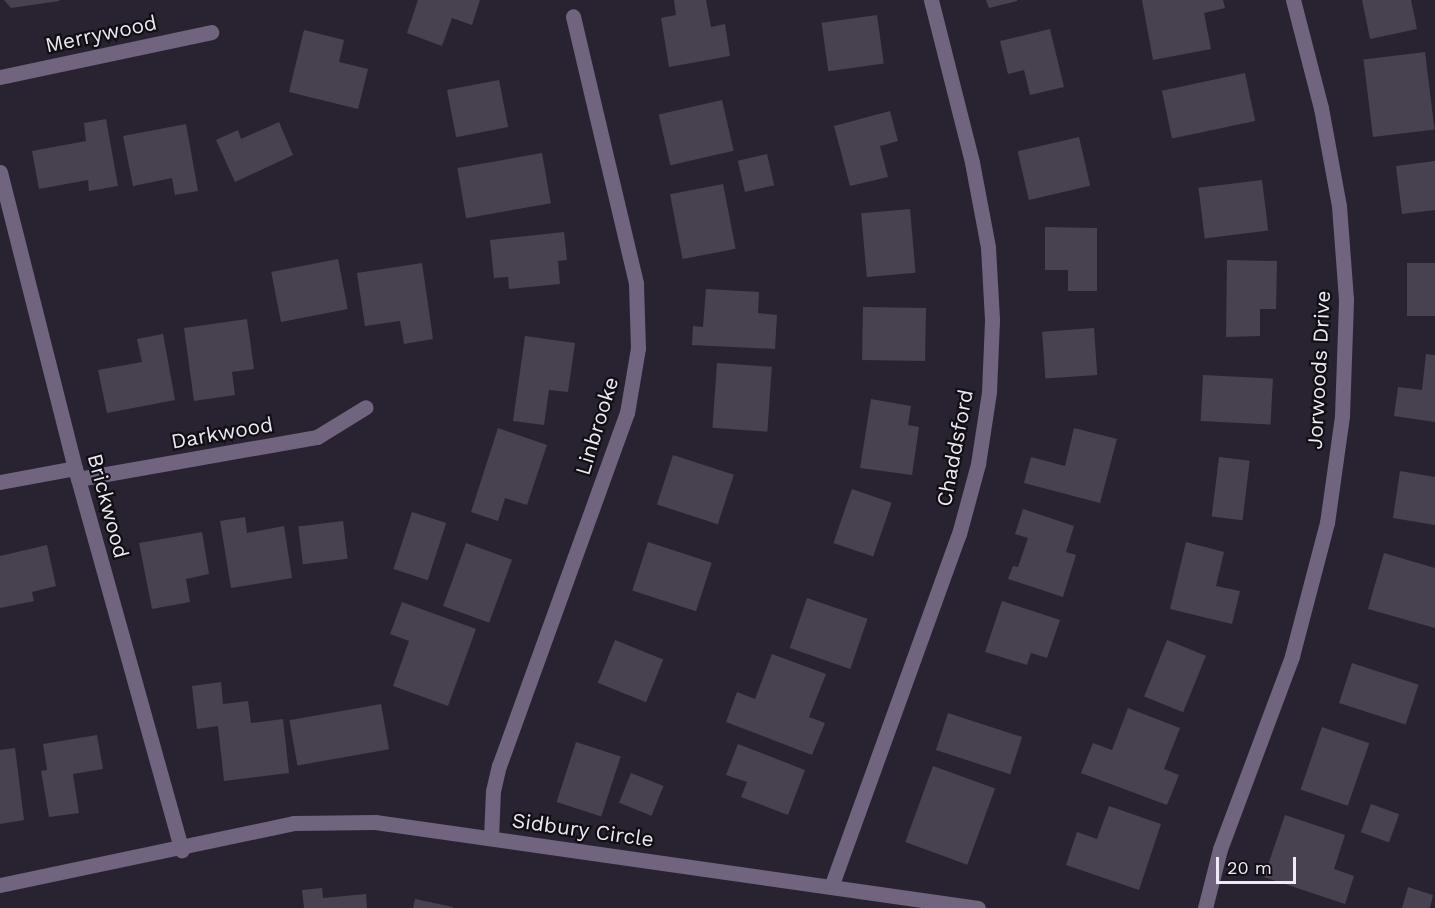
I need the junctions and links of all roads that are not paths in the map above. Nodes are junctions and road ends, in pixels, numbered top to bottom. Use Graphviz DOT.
graph roads {
  1 [pos="931,0"];
  2 [pos="1293,0"];
  3 [pos="573,16"];
  4 [pos="211,32"];
  5 [pos="0,76"];
  6 [pos="0,172"];
  7 [pos="366,407"];
  8 [pos="76,473"];
  9 [pos="0,482"];
  10 [pos="491,837"];
  11 [pos="182,850"];
  12 [pos="0,885"];
  13 [pos="831,887"];
  14 [pos="978,908"];
  15 [pos="1205,908"];
  1 -- 13 [label="street, Chaddsford"];
  2 -- 15 [label="street, Jorwoods Drive"];
  3 -- 10 [label="street, Linbrooke"];
  4 -- 5 [label="street, Merrywood"];
  6 -- 8 [label="street, Brickwood"];
  7 -- 8 [label="street, Darkwood"];
  8 -- 9 [label="street, Darkwood"];
  8 -- 11 [label="street, Brickwood"];
  10 -- 11 [label="street, Sidbury Circle"];
  10 -- 13 [label="street, Sidbury Circle"];
  11 -- 12 [label="street, Sidbury Circle"];
  13 -- 14 [label="street, Sidbury Circle"];
}
